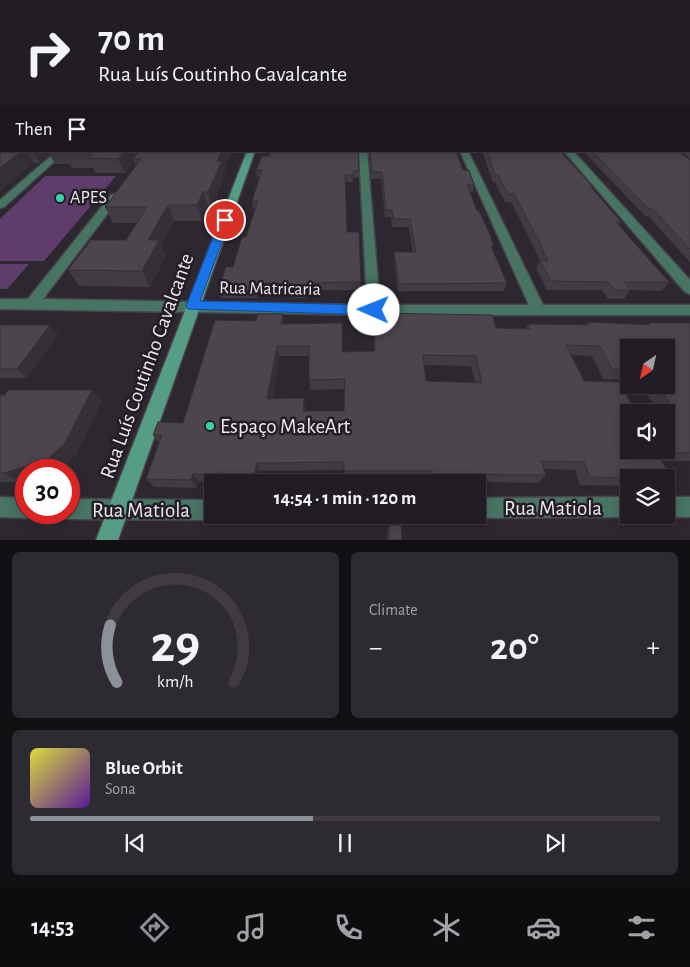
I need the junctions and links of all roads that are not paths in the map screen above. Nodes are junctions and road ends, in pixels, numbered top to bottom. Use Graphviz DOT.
graph roads {
  1 [pos="61,152"];
  2 [pos="251,152"];
  3 [pos="363,152"];
  4 [pos="464,152"];
  5 [pos="569,152"];
  6 [pos="121,190"];
  7 [pos="0,205"];
  8 [pos="690,289"];
  9 [pos="0,304"];
  10 [pos="31,305"];
  11 [pos="192,306"];
  12 [pos="538,309"];
  13 [pos="374,310"];
  14 [pos="690,310"];
  15 [pos="675,507"];
  16 [pos="690,507"];
  17 [pos="0,508"];
  18 [pos="15,508"];
  19 [pos="486,508"];
  20 [pos="620,508"];
  21 [pos="80,509"];
  22 [pos="118,510"];
  23 [pos="204,510"];
  24 [pos="107,540"];
  1 -- 7 [label="street"];
  2 -- 11 [label="main road, Rua Luís Coutinho Cavalcante"];
  3 -- 13 [label="street"];
  4 -- 12 [label="street"];
  5 -- 8 [label="street"];
  6 -- 10 [label="street"];
  9 -- 10 [label="street, Rua Matricaria"];
  10 -- 11 [label="street, Rua Matricaria"];
  11 -- 13 [label="street, Rua Matricaria"];
  11 -- 22 [label="main road, Rua Luís Coutinho Cavalcante"];
  12 -- 13 [label="street, Rua Matricaria"];
  12 -- 14 [label="street, Rua Matricaria"];
  15 -- 16 [label="street"];
  17 -- 18 [label="street"];
  19 -- 20 [label="street, Rua Matiola"];
  21 -- 22 [label="street, Rua Matiola"];
  22 -- 23 [label="street, Rua Matiola"];
  22 -- 24 [label="main road, Rua Luís Coutinho Cavalcante"];
}
